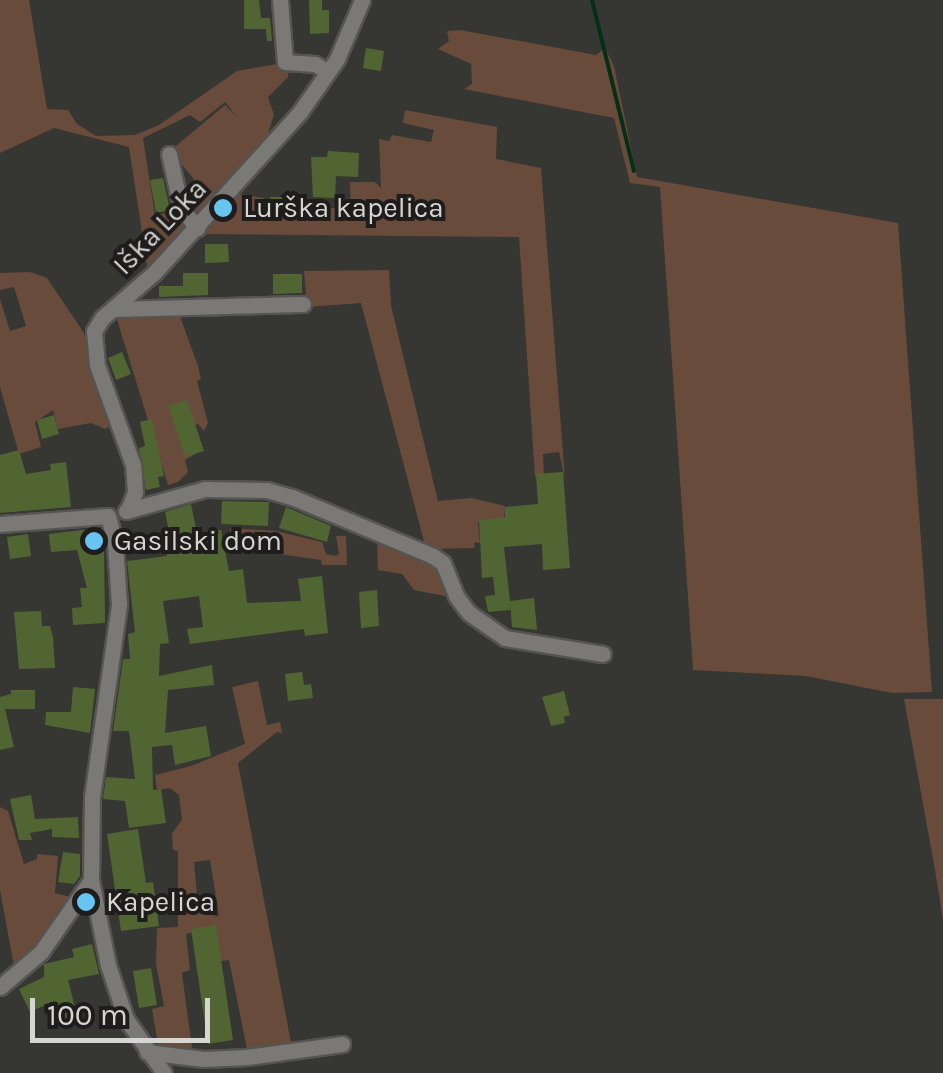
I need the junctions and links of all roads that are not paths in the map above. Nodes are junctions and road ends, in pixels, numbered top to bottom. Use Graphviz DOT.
graph roads {
  1 [pos="280,0"];
  2 [pos="362,0"];
  3 [pos="328,72"];
  4 [pos="169,154"];
  5 [pos="197,228"];
  6 [pos="303,304"];
  7 [pos="114,309"];
  8 [pos="128,510"];
  9 [pos="108,516"];
  10 [pos="0,524"];
  11 [pos="604,654"];
  12 [pos="91,880"];
  13 [pos="0,987"];
  14 [pos="342,1044"];
  15 [pos="148,1052"];
  16 [pos="164,1073"];
  1 -- 3 [label="street"];
  2 -- 3 [label="street, Iška Loka"];
  3 -- 5 [label="street, Iška Loka"];
  4 -- 5 [label="street"];
  5 -- 7 [label="street, Iška Loka"];
  6 -- 7 [label="street"];
  7 -- 8 [label="street, Iška Loka"];
  8 -- 9 [label="street"];
  8 -- 11 [label="street"];
  9 -- 10 [label="street"];
  9 -- 12 [label="street"];
  12 -- 13 [label="street"];
  12 -- 15 [label="street"];
  14 -- 15 [label="street"];
  15 -- 16 [label="street"];
}
